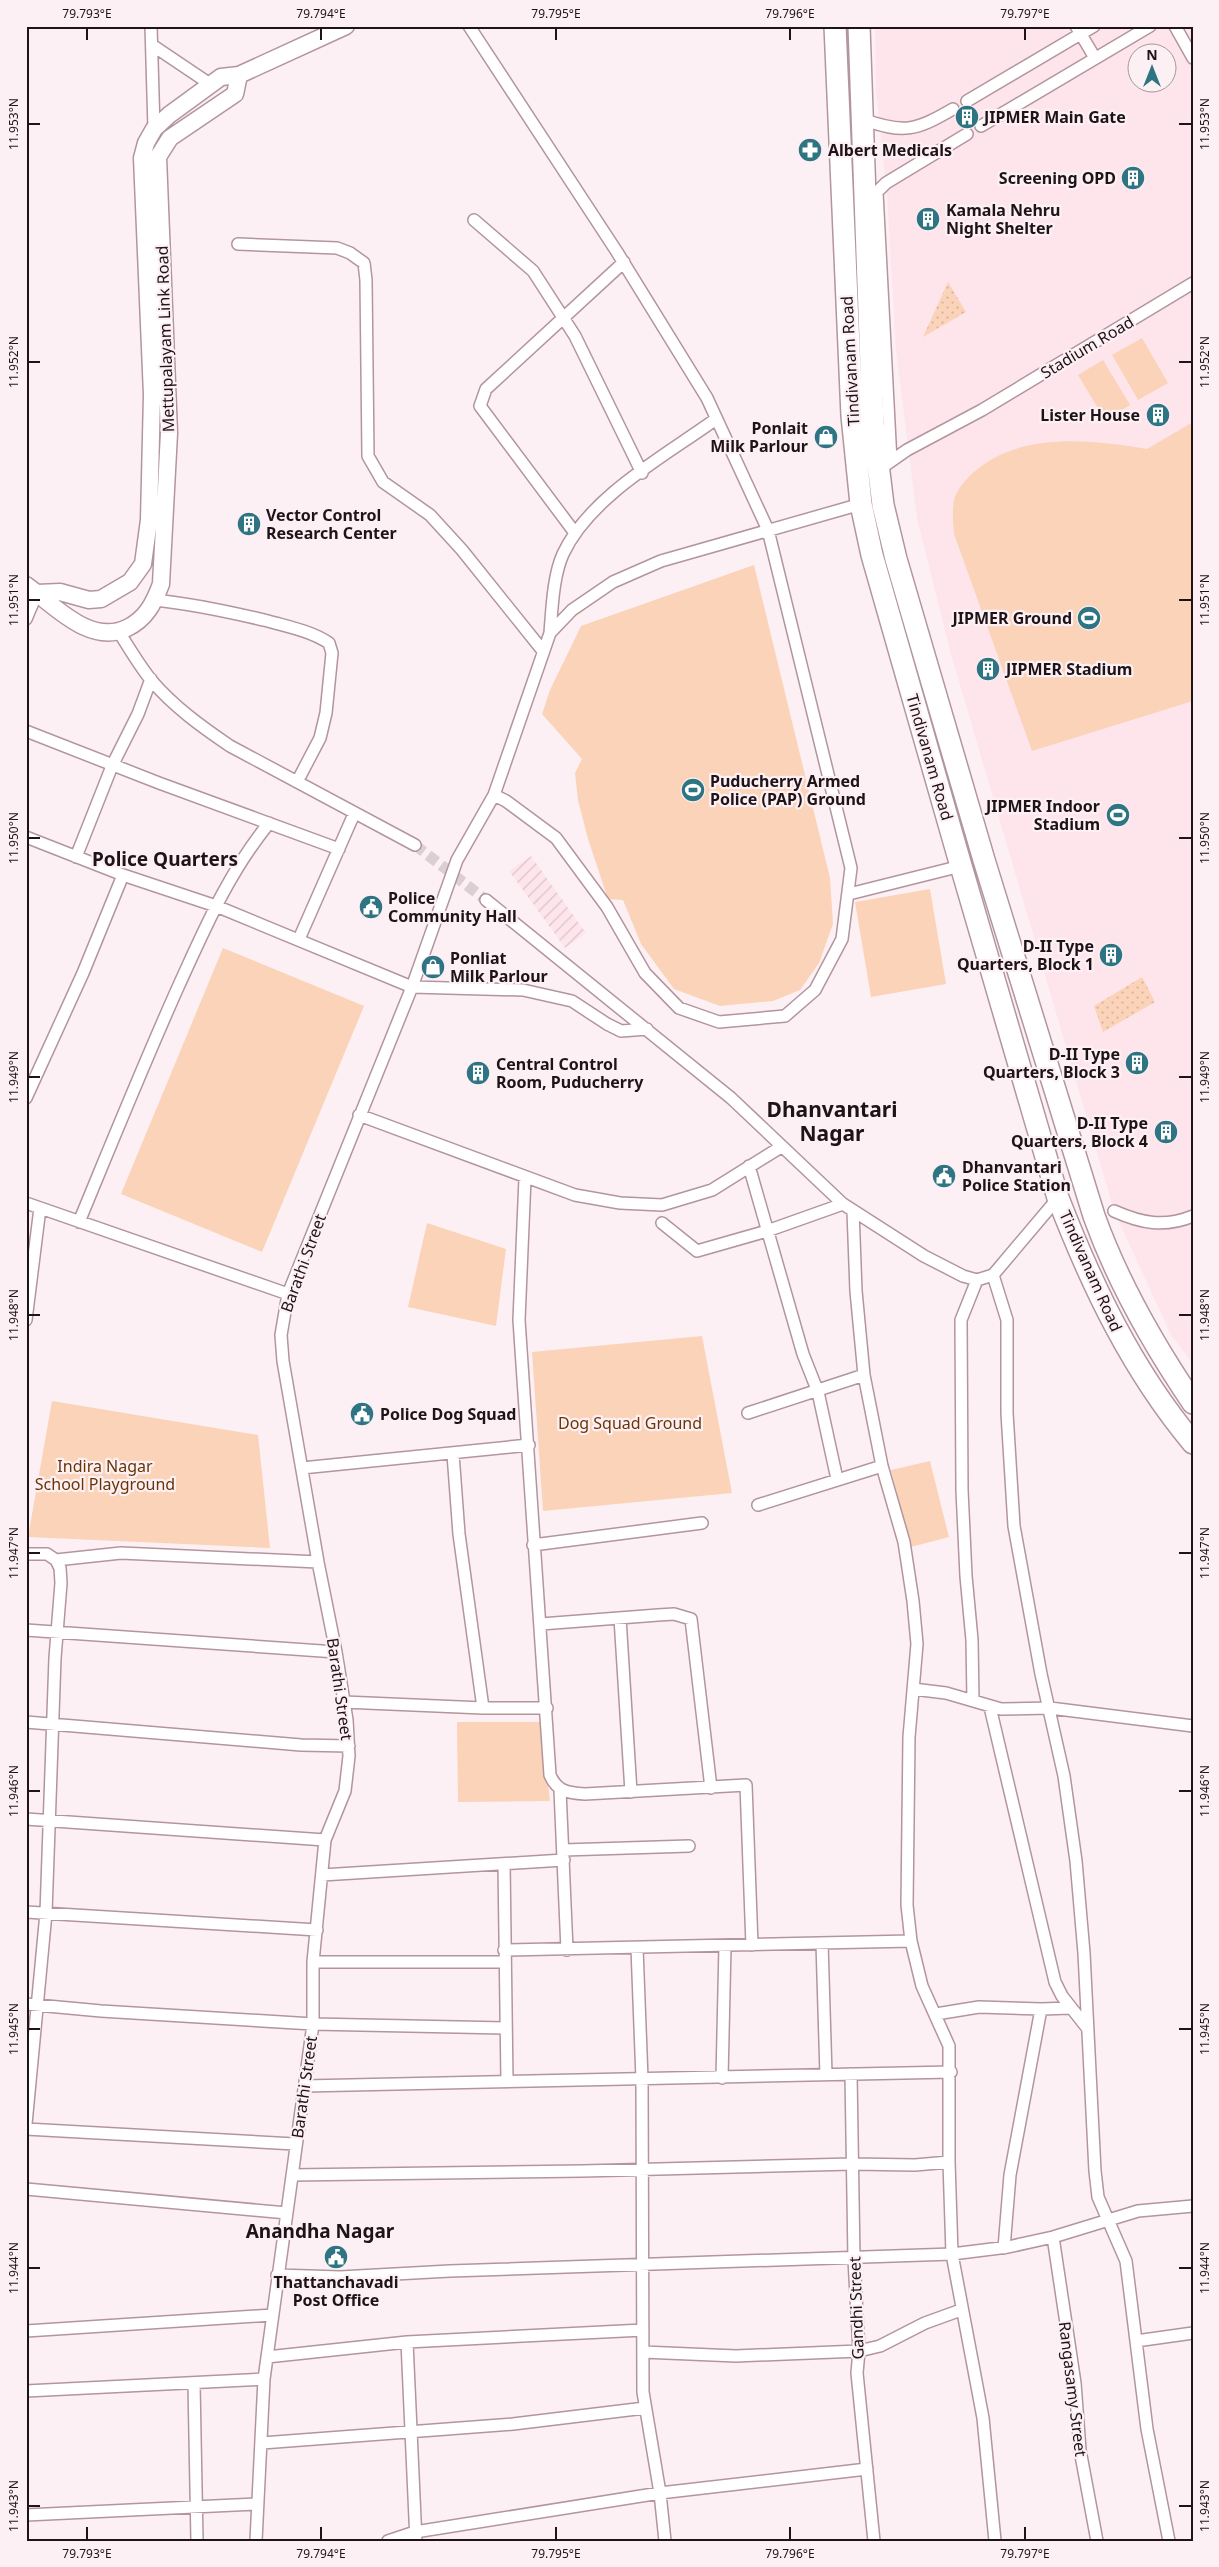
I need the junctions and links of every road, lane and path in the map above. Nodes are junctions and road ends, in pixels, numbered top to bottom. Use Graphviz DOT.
graph roads {
  1 [pos="151,26"];
  2 [pos="346,26"];
  3 [pos="469,26"];
  4 [pos="835,26"];
  5 [pos="859,26"];
  6 [pos="1094,26"];
  7 [pos="1150,26"];
  8 [pos="1175,26"];
  9 [pos="1078,30"];
  10 [pos="152,45"];
  11 [pos="1095,58"];
  12 [pos="1193,58"];
  13 [pos="239,75"];
  14 [pos="210,84"];
  15 [pos="967,101"];
  16 [pos="953,109"];
  17 [pos="862,118"];
  18 [pos="982,126"];
  19 [pos="154,130"];
  20 [pos="967,134"];
  21 [pos="474,220"];
  22 [pos="238,244"];
  23 [pos="624,262"];
  24 [pos="1193,283"];
  25 [pos="562,318"];
  26 [pos="716,419"];
  27 [pos="884,466"];
  28 [pos="642,472"];
  29 [pos="861,504"];
  30 [pos="768,530"];
  31 [pos="575,533"];
  32 [pos="32,589"];
  33 [pos="155,600"];
  34 [pos="26,619"];
  35 [pos="118,632"];
  36 [pos="550,633"];
  37 [pos="543,651"];
  38 [pos="151,679"];
  39 [pos="26,731"];
  40 [pos="112,766"];
  41 [pos="297,782"];
  42 [pos="494,795"];
  43 [pos="354,814"];
  44 [pos="269,823"];
  45 [pos="26,837"];
  46 [pos="415,845"];
  47 [pos="339,849"];
  48 [pos="76,857"];
  49 [pos="984,860"];
  50 [pos="961,866"];
  51 [pos="123,875"];
  52 [pos="849,894"];
  53 [pos="486,900"];
  54 [pos="216,906"];
  55 [pos="299,939"];
  56 [pos="412,987"];
  57 [pos="647,1029"];
  58 [pos="26,1098"];
  59 [pos="359,1115"];
  60 [pos="781,1147"];
  61 [pos="749,1166"];
  62 [pos="525,1178"];
  63 [pos="1058,1198"];
  64 [pos="26,1203"];
  65 [pos="843,1204"];
  66 [pos="40,1208"];
  67 [pos="853,1211"];
  68 [pos="1114,1211"];
  69 [pos="1193,1216"];
  70 [pos="79,1222"];
  71 [pos="662,1223"];
  72 [pos="767,1231"];
  73 [pos="993,1275"];
  74 [pos="977,1280"];
  75 [pos="288,1294"];
  76 [pos="26,1320"];
  77 [pos="864,1375"];
  78 [pos="818,1392"];
  79 [pos="1193,1403"];
  80 [pos="748,1413"];
  81 [pos="1193,1443"];
  82 [pos="529,1445"];
  83 [pos="453,1454"];
  84 [pos="882,1466"];
  85 [pos="302,1468"];
  86 [pos="836,1479"];
  87 [pos="758,1505"];
  88 [pos="702,1523"];
  89 [pos="533,1545"];
  90 [pos="26,1554"];
  91 [pos="56,1560"];
  92 [pos="318,1562"];
  93 [pos="620,1618"];
  94 [pos="540,1624"];
  95 [pos="26,1630"];
  96 [pos="57,1632"];
  97 [pos="336,1652"];
  98 [pos="914,1689"];
  99 [pos="973,1700"];
  100 [pos="344,1702"];
  101 [pos="990,1707"];
  102 [pos="483,1708"];
  103 [pos="547,1708"];
  104 [pos="1050,1708"];
  105 [pos="26,1722"];
  106 [pos="53,1726"];
  107 [pos="1193,1726"];
  108 [pos="349,1746"];
  109 [pos="711,1788"];
  110 [pos="560,1790"];
  111 [pos="631,1792"];
  112 [pos="26,1819"];
  113 [pos="48,1820"];
  114 [pos="326,1840"];
  115 [pos="689,1846"];
  116 [pos="564,1855"];
  117 [pos="504,1864"];
  118 [pos="322,1875"];
  119 [pos="26,1912"];
  120 [pos="46,1913"];
  121 [pos="317,1930"];
  122 [pos="911,1941"];
  123 [pos="822,1942"];
  124 [pos="752,1945"];
  125 [pos="725,1946"];
  126 [pos="637,1948"];
  127 [pos="504,1950"];
  128 [pos="567,1950"];
  129 [pos="314,1962"];
  130 [pos="504,1962"];
  131 [pos="31,2004"];
  132 [pos="1071,2008"];
  133 [pos="1041,2010"];
  134 [pos="936,2014"];
  135 [pos="313,2024"];
  136 [pos="505,2028"];
  137 [pos="1088,2030"];
  138 [pos="950,2072"];
  139 [pos="851,2074"];
  140 [pos="826,2075"];
  141 [pos="722,2078"];
  142 [pos="642,2080"];
  143 [pos="506,2081"];
  144 [pos="305,2086"];
  145 [pos="27,2096"];
  146 [pos="26,2124"];
  147 [pos="26,2129"];
  148 [pos="295,2144"];
  149 [pos="949,2162"];
  150 [pos="852,2164"];
  151 [pos="641,2168"];
  152 [pos="292,2174"];
  153 [pos="26,2189"];
  154 [pos="1193,2206"];
  155 [pos="286,2213"];
  156 [pos="1110,2220"];
  157 [pos="1052,2237"];
  158 [pos="1004,2248"];
  159 [pos="952,2254"];
  160 [pos="854,2259"];
  161 [pos="643,2264"];
  162 [pos="277,2275"];
  163 [pos="961,2310"];
  164 [pos="272,2315"];
  165 [pos="644,2330"];
  166 [pos="26,2331"];
  167 [pos="1193,2333"];
  168 [pos="1136,2341"];
  169 [pos="407,2342"];
  170 [pos="859,2351"];
  171 [pos="643,2352"];
  172 [pos="267,2358"];
  173 [pos="264,2379"];
  174 [pos="194,2384"];
  175 [pos="26,2391"];
  176 [pos="645,2408"];
  177 [pos="412,2434"];
  178 [pos="262,2444"];
  179 [pos="867,2469"];
  180 [pos="660,2493"];
  181 [pos="258,2504"];
  182 [pos="196,2507"];
  183 [pos="26,2515"];
  184 [pos="415,2536"];
  185 [pos="197,2541"];
  186 [pos="256,2541"];
  187 [pos="388,2541"];
  188 [pos="665,2541"];
  189 [pos="874,2541"];
  190 [pos="995,2541"];
  191 [pos="1097,2541"];
  192 [pos="1169,2541"];
  1 -- 10 [label="street"];
  2 -- 13 [label="street"];
  3 -- 23 [label="street"];
  4 -- 29 [label="highway, Tindivanam Road"];
  5 -- 17 [label="highway"];
  6 -- 9 [label="street"];
  7 -- 11 [label="street"];
  8 -- 12 [label="street"];
  9 -- 11 [label="street"];
  9 -- 15 [label="street"];
  10 -- 14 [label="street"];
  10 -- 19 [label="street"];
  11 -- 18 [label="street"];
  13 -- 14 [label="street"];
  13 -- 33 [label="street, Mettupalayam Link Road"];
  14 -- 19 [label="street"];
  16 -- 17 [label="street"];
  17 -- 27 [label="highway"];
  19 -- 32 [label="street"];
  20 -- 27 [label="street"];
  21 -- 25 [label="street"];
  22 -- 37 [label="street"];
  23 -- 25 [label="street"];
  23 -- 26 [label="street"];
  24 -- 27 [label="street, Stadium Road"];
  25 -- 28 [label="street"];
  25 -- 31 [label="street"];
  26 -- 28 [label="street"];
  26 -- 30 [label="street"];
  27 -- 49 [label="highway"];
  28 -- 31 [label="street"];
  29 -- 30 [label="street"];
  29 -- 50 [label="highway, Tindivanam Road"];
  30 -- 36 [label="street"];
  30 -- 52 [label="street"];
  31 -- 36 [label="street"];
  32 -- 34 [label="street"];
  32 -- 35 [label="street"];
  33 -- 35 [label="street, Mettupalayam Link Road"];
  33 -- 41 [label="street"];
  35 -- 38 [label="street"];
  36 -- 37 [label="street, Barathi Street"];
  37 -- 42 [label="street, Barathi Street"];
  38 -- 40 [label="street"];
  38 -- 41 [label="street"];
  39 -- 40 [label="street"];
  40 -- 44 [label="street"];
  40 -- 48 [label="street"];
  41 -- 43 [label="street"];
  42 -- 52 [label="street"];
  42 -- 56 [label="street, Barathi Street"];
  43 -- 46 [label="street"];
  43 -- 47 [label="street"];
  44 -- 47 [label="street"];
  44 -- 54 [label="street"];
  45 -- 48 [label="street"];
  47 -- 55 [label="street"];
  48 -- 51 [label="street"];
  49 -- 50 [label="highway"];
  49 -- 79 [label="highway"];
  50 -- 52 [label="street"];
  50 -- 63 [label="highway, Tindivanam Road"];
  51 -- 54 [label="street"];
  51 -- 58 [label="street"];
  53 -- 57 [label="street"];
  54 -- 55 [label="street"];
  54 -- 70 [label="street"];
  55 -- 56 [label="street"];
  56 -- 57 [label="street"];
  56 -- 59 [label="street, Barathi Street"];
  57 -- 60 [label="street"];
  59 -- 62 [label="street"];
  59 -- 75 [label="street, Barathi Street"];
  60 -- 61 [label="street"];
  60 -- 65 [label="street"];
  61 -- 62 [label="street"];
  61 -- 72 [label="street"];
  62 -- 82 [label="street"];
  63 -- 73 [label="street"];
  63 -- 81 [label="highway, Tindivanam Road"];
  64 -- 66 [label="street"];
  65 -- 67 [label="street"];
  65 -- 72 [label="street"];
  66 -- 70 [label="street"];
  66 -- 76 [label="street"];
  67 -- 74 [label="street"];
  67 -- 77 [label="street"];
  68 -- 69 [label="street"];
  70 -- 75 [label="street"];
  71 -- 72 [label="street"];
  72 -- 78 [label="street"];
  73 -- 74 [label="street"];
  73 -- 104 [label="street"];
  74 -- 99 [label="street"];
  75 -- 85 [label="street, Barathi Street"];
  77 -- 78 [label="street"];
  77 -- 84 [label="street"];
  78 -- 80 [label="street"];
  78 -- 86 [label="street"];
  82 -- 83 [label="street"];
  82 -- 89 [label="street"];
  83 -- 85 [label="street"];
  83 -- 102 [label="street"];
  84 -- 86 [label="street"];
  84 -- 98 [label="street"];
  85 -- 92 [label="street, Barathi Street"];
  86 -- 87 [label="street"];
  88 -- 89 [label="street"];
  89 -- 94 [label="street"];
  90 -- 91 [label="street"];
  91 -- 92 [label="street"];
  91 -- 96 [label="street"];
  92 -- 97 [label="street, Barathi Street"];
  93 -- 94 [label="street"];
  93 -- 109 [label="street"];
  93 -- 111 [label="street"];
  94 -- 103 [label="street"];
  95 -- 96 [label="street"];
  96 -- 97 [label="street"];
  96 -- 106 [label="street"];
  97 -- 100 [label="street, Barathi Street"];
  98 -- 99 [label="street"];
  98 -- 122 [label="street"];
  99 -- 101 [label="street"];
  100 -- 102 [label="street"];
  100 -- 108 [label="street, Barathi Street"];
  101 -- 104 [label="street"];
  101 -- 132 [label="street"];
  102 -- 103 [label="street"];
  103 -- 110 [label="street"];
  104 -- 107 [label="street"];
  104 -- 137 [label="street"];
  105 -- 106 [label="street"];
  106 -- 108 [label="street"];
  106 -- 113 [label="street"];
  108 -- 114 [label="street, Barathi Street"];
  109 -- 111 [label="street"];
  109 -- 124 [label="street"];
  110 -- 111 [label="street"];
  110 -- 116 [label="street"];
  112 -- 113 [label="street"];
  113 -- 114 [label="street"];
  113 -- 120 [label="street"];
  114 -- 118 [label="street, Barathi Street"];
  115 -- 116 [label="street"];
  116 -- 117 [label="street"];
  116 -- 128 [label="street"];
  117 -- 118 [label="street"];
  117 -- 127 [label="street"];
  118 -- 121 [label="street, Barathi Street"];
  119 -- 120 [label="street"];
  120 -- 121 [label="street"];
  120 -- 131 [label="street"];
  121 -- 129 [label="street, Barathi Street"];
  122 -- 123 [label="street"];
  122 -- 134 [label="street"];
  123 -- 124 [label="street"];
  123 -- 140 [label="street"];
  124 -- 125 [label="street"];
  125 -- 126 [label="street"];
  125 -- 141 [label="street"];
  126 -- 128 [label="street"];
  126 -- 142 [label="street"];
  127 -- 128 [label="street"];
  127 -- 130 [label="street"];
  129 -- 130 [label="street"];
  129 -- 135 [label="street, Barathi Street"];
  130 -- 136 [label="street"];
  131 -- 135 [label="street"];
  131 -- 145 [label="street"];
  132 -- 133 [label="street"];
  132 -- 137 [label="street"];
  133 -- 134 [label="street"];
  133 -- 158 [label="street"];
  134 -- 138 [label="street"];
  135 -- 136 [label="street"];
  135 -- 144 [label="street, Barathi Street"];
  136 -- 143 [label="street"];
  137 -- 156 [label="street"];
  138 -- 139 [label="street"];
  138 -- 149 [label="street"];
  139 -- 140 [label="street"];
  139 -- 150 [label="street, Gandhi Street"];
  140 -- 141 [label="street"];
  141 -- 142 [label="street"];
  142 -- 143 [label="street"];
  142 -- 151 [label="street"];
  143 -- 144 [label="street"];
  144 -- 148 [label="street, Barathi Street"];
  145 -- 146 [label="street"];
  147 -- 148 [label="street"];
  148 -- 152 [label="street, Barathi Street"];
  149 -- 150 [label="street"];
  149 -- 159 [label="street"];
  150 -- 151 [label="street"];
  150 -- 160 [label="street, Gandhi Street"];
  151 -- 152 [label="street"];
  151 -- 161 [label="street"];
  152 -- 155 [label="street, Barathi Street"];
  153 -- 155 [label="street"];
  154 -- 156 [label="street"];
  155 -- 162 [label="street, Barathi Street"];
  156 -- 157 [label="street"];
  156 -- 168 [label="street"];
  157 -- 158 [label="street"];
  157 -- 191 [label="street, Rangasamy Street"];
  158 -- 159 [label="street"];
  159 -- 160 [label="street"];
  159 -- 163 [label="street"];
  160 -- 161 [label="street"];
  160 -- 170 [label="street, Gandhi Street"];
  161 -- 162 [label="street"];
  161 -- 165 [label="street"];
  162 -- 164 [label="street, Barathi Street"];
  163 -- 170 [label="street"];
  163 -- 190 [label="street"];
  164 -- 166 [label="street"];
  164 -- 172 [label="street, Barathi Street"];
  165 -- 169 [label="street"];
  165 -- 171 [label="street"];
  167 -- 168 [label="street"];
  168 -- 192 [label="street"];
  169 -- 172 [label="street"];
  169 -- 177 [label="street"];
  170 -- 171 [label="street"];
  170 -- 179 [label="street, Gandhi Street"];
  171 -- 176 [label="street"];
  172 -- 173 [label="street, Barathi Street"];
  173 -- 174 [label="street"];
  173 -- 178 [label="street, Barathi Street"];
  174 -- 175 [label="street"];
  174 -- 182 [label="street"];
  176 -- 177 [label="street"];
  176 -- 180 [label="street"];
  177 -- 178 [label="street"];
  177 -- 184 [label="street"];
  178 -- 181 [label="street, Barathi Street"];
  179 -- 180 [label="street"];
  179 -- 189 [label="street, Gandhi Street"];
  180 -- 184 [label="street"];
  180 -- 188 [label="street"];
  181 -- 182 [label="street"];
  181 -- 186 [label="street, Barathi Street"];
  182 -- 183 [label="street"];
  182 -- 185 [label="street"];
  184 -- 187 [label="street"];
}
